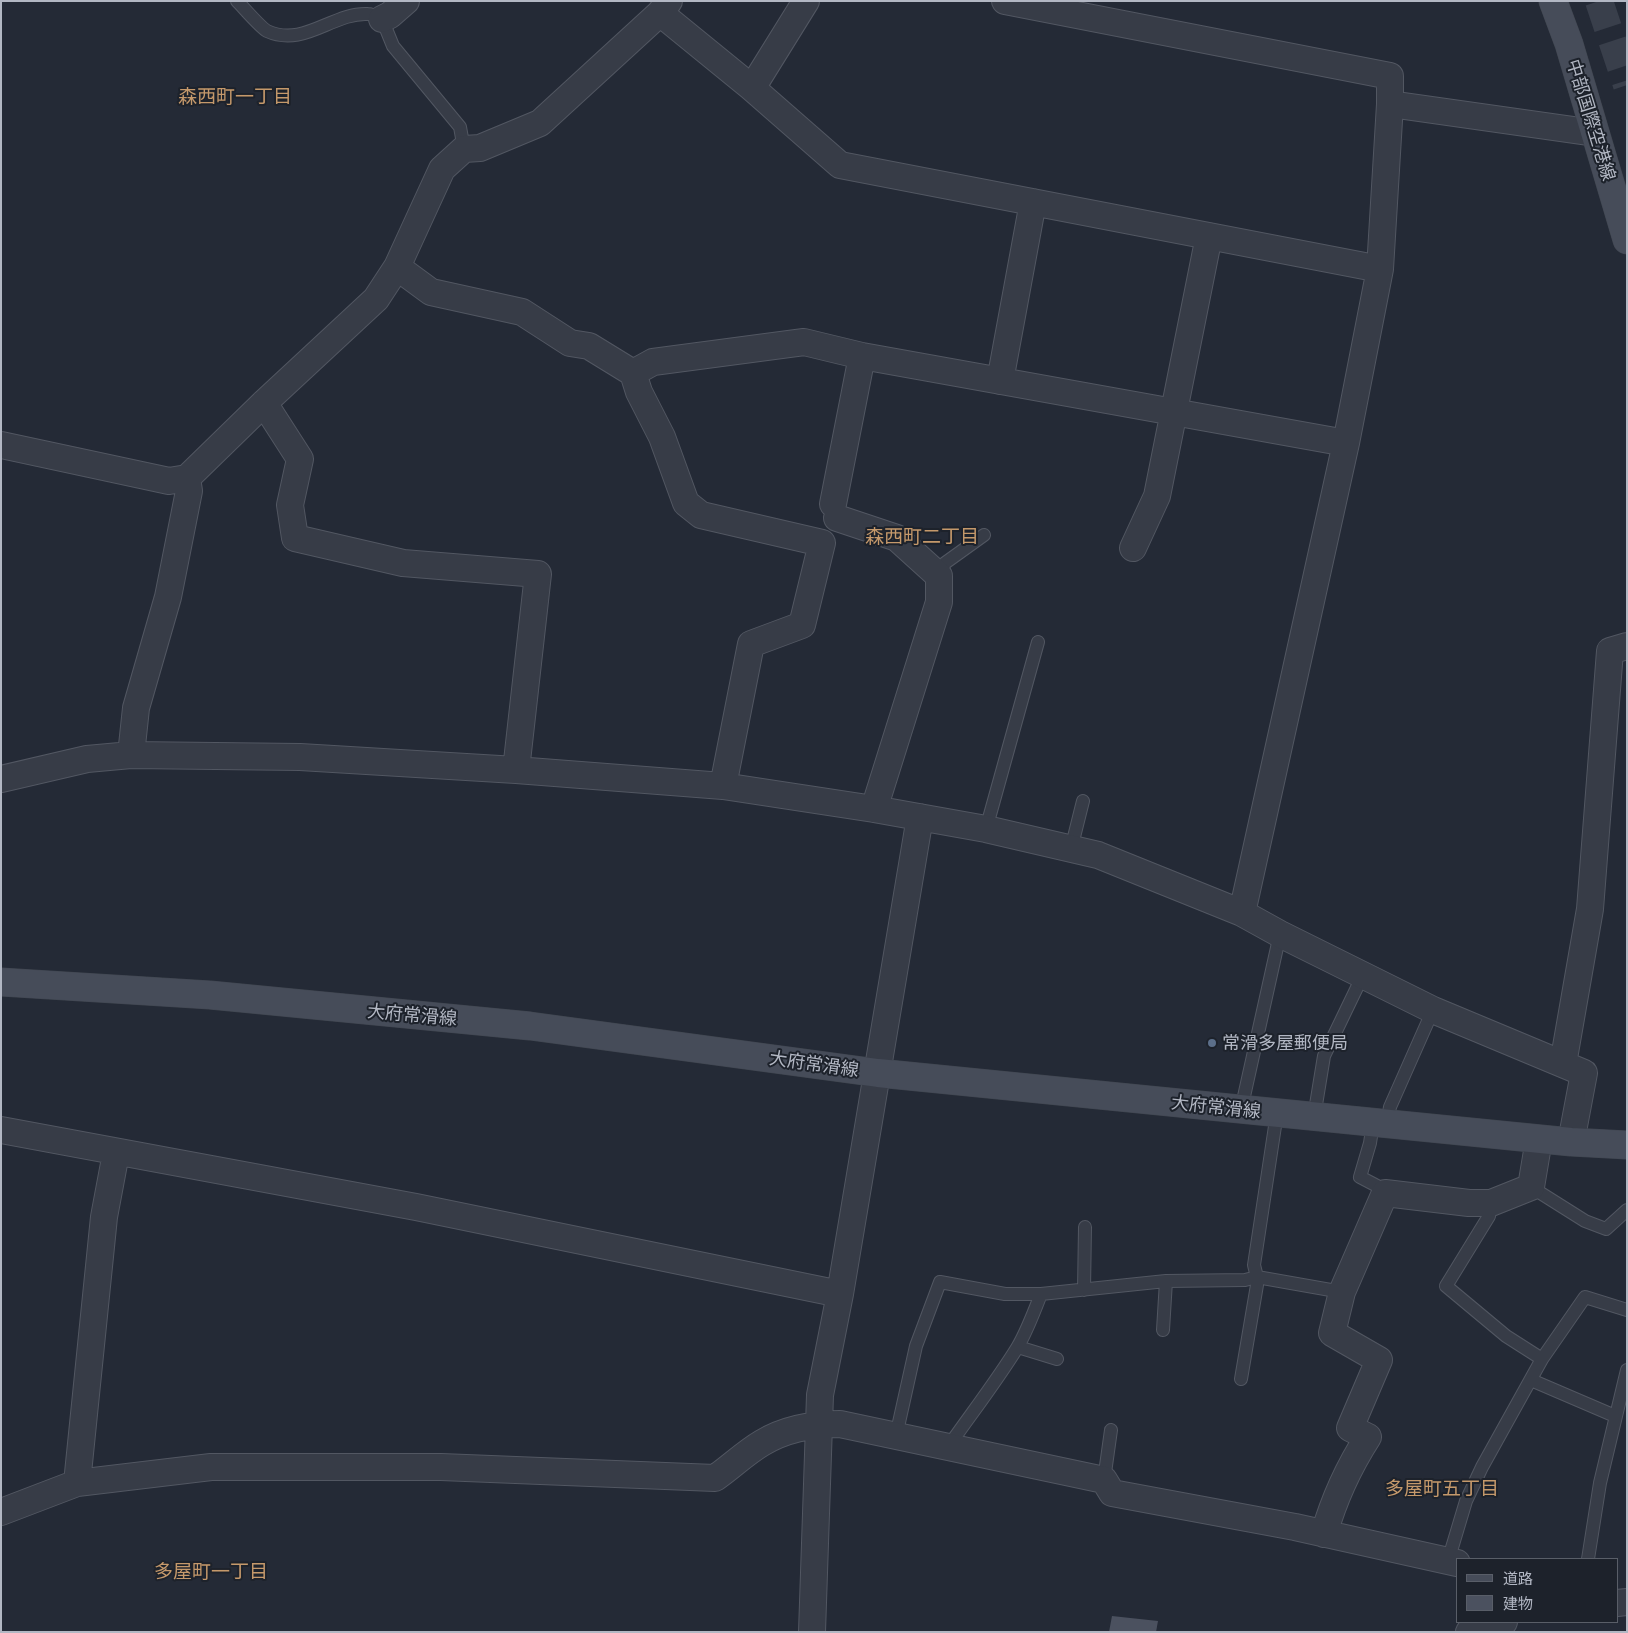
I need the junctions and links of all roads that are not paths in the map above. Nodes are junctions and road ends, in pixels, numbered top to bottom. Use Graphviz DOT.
graph roads {
  1 [pos="237,1"];
  2 [pos="406,1"];
  3 [pos="806,1"];
  4 [pos="1004,1"];
  5 [pos="1553,1"];
  6 [pos="665,7"];
  7 [pos="382,19"];
  8 [pos="752,88"];
  9 [pos="1390,104"];
  10 [pos="1595,133"];
  11 [pos="464,150"];
  12 [pos="1033,202"];
  13 [pos="1209,236"];
  14 [pos="1627,240"];
  15 [pos="397,267"];
  16 [pos="1380,269"];
  17 [pos="862,356"];
  18 [pos="633,373"];
  19 [pos="1000,381"];
  20 [pos="264,403"];
  21 [pos="1174,412"];
  22 [pos="1346,443"];
  23 [pos="1,445"];
  24 [pos="187,478"];
  25 [pos="984,535"];
  26 [pos="1133,548"];
  27 [pos="939,576"];
  28 [pos="1038,642"];
  29 [pos="1627,646"];
  30 [pos="131,755"];
  31 [pos="516,770"];
  32 [pos="1,779"];
  33 [pos="723,786"];
  34 [pos="1082,801"];
  35 [pos="874,809"];
  36 [pos="920,817"];
  37 [pos="986,829"];
  38 [pos="1072,849"];
  39 [pos="1242,913"];
  40 [pos="1280,934"];
  41 [pos="1363,975"];
  42 [pos="1,982"];
  43 [pos="1433,1010"];
  44 [pos="1563,1064"];
  45 [pos="878,1073"];
  46 [pos="1240,1110"];
  47 [pos="1277,1113"];
  48 [pos="1314,1117"];
  49 [pos="1380,1124"];
  50 [pos="1,1130"];
  51 [pos="1539,1138"];
  52 [pos="1571,1142"];
  53 [pos="1627,1144"];
  54 [pos="116,1152"];
  55 [pos="1532,1188"];
  56 [pos="1385,1193"];
  57 [pos="1491,1203"];
  58 [pos="1627,1210"];
  59 [pos="1085,1226"];
  60 [pos="1257,1277"];
  61 [pos="1166,1281"];
  62 [pos="1084,1290"];
  63 [pos="1342,1292"];
  64 [pos="840,1294"];
  65 [pos="1040,1294"];
  66 [pos="1626,1311"];
  67 [pos="1163,1330"];
  68 [pos="1018,1347"];
  69 [pos="1542,1359"];
  70 [pos="1057,1360"];
  71 [pos="1627,1370"];
  72 [pos="1241,1379"];
  73 [pos="1531,1380"];
  74 [pos="1614,1416"];
  75 [pos="819,1424"];
  76 [pos="1111,1430"];
  77 [pos="896,1436"];
  78 [pos="948,1447"];
  79 [pos="1104,1480"];
  80 [pos="77,1483"];
  81 [pos="1,1512"];
  82 [pos="1324,1534"];
  83 [pos="1588,1558"];
  84 [pos="1452,1562"];
  85 [pos="1500,1623"];
  86 [pos="812,1632"];
  87 [pos="1469,1632"];
  1 -- 7 [label="lane"];
  2 -- 7 [label="street"];
  3 -- 8 [label="street"];
  4 -- 9 [label="street"];
  5 -- 10 [label="main road, 中部国際空港線"];
  6 -- 8 [label="street"];
  6 -- 11 [label="street"];
  7 -- 11 [label="lane"];
  8 -- 12 [label="street"];
  9 -- 10 [label="street"];
  9 -- 16 [label="street"];
  10 -- 14 [label="main road, 中部国際空港線"];
  11 -- 15 [label="street"];
  12 -- 13 [label="street"];
  12 -- 19 [label="street"];
  13 -- 16 [label="street"];
  13 -- 21 [label="street"];
  15 -- 18 [label="street"];
  15 -- 20 [label="street"];
  16 -- 22 [label="street"];
  17 -- 18 [label="street"];
  17 -- 19 [label="street"];
  17 -- 27 [label="street"];
  18 -- 33 [label="street"];
  19 -- 21 [label="street"];
  20 -- 24 [label="street"];
  20 -- 31 [label="street"];
  21 -- 22 [label="street"];
  21 -- 26 [label="street"];
  22 -- 39 [label="street"];
  23 -- 24 [label="street"];
  24 -- 30 [label="street"];
  25 -- 27 [label="lane"];
  27 -- 35 [label="street"];
  28 -- 37 [label="lane"];
  29 -- 44 [label="street"];
  30 -- 31 [label="street"];
  30 -- 32 [label="street"];
  31 -- 33 [label="street"];
  33 -- 35 [label="street"];
  34 -- 38 [label="lane"];
  35 -- 36 [label="street"];
  36 -- 37 [label="street"];
  36 -- 45 [label="street"];
  37 -- 38 [label="street"];
  38 -- 39 [label="street"];
  39 -- 40 [label="street"];
  40 -- 41 [label="street"];
  40 -- 46 [label="lane"];
  41 -- 43 [label="street"];
  41 -- 48 [label="lane"];
  42 -- 45 [label="main road, 大府常滑線"];
  43 -- 44 [label="street"];
  43 -- 49 [label="lane"];
  44 -- 52 [label="street"];
  45 -- 46 [label="main road, 大府常滑線"];
  45 -- 64 [label="street"];
  46 -- 47 [label="main road, 大府常滑線"];
  47 -- 48 [label="main road, 大府常滑線"];
  47 -- 60 [label="lane"];
  48 -- 49 [label="main road, 大府常滑線"];
  49 -- 51 [label="main road, 大府常滑線"];
  49 -- 56 [label="lane"];
  50 -- 54 [label="street"];
  51 -- 52 [label="main road, 大府常滑線"];
  51 -- 55 [label="street"];
  52 -- 53 [label="main road, 大府常滑線"];
  54 -- 64 [label="street"];
  54 -- 80 [label="street"];
  55 -- 57 [label="street"];
  55 -- 58 [label="lane"];
  56 -- 57 [label="street"];
  56 -- 63 [label="street"];
  57 -- 69 [label="lane"];
  59 -- 62 [label="lane"];
  60 -- 61 [label="lane"];
  60 -- 63 [label="lane"];
  60 -- 72 [label="lane"];
  61 -- 62 [label="lane"];
  61 -- 67 [label="lane"];
  62 -- 65 [label="lane"];
  63 -- 82 [label="street"];
  64 -- 75 [label="street"];
  65 -- 68 [label="lane"];
  65 -- 77 [label="lane"];
  66 -- 69 [label="lane"];
  68 -- 70 [label="lane"];
  68 -- 78 [label="lane"];
  69 -- 73 [label="lane"];
  71 -- 74 [label="lane"];
  73 -- 74 [label="lane"];
  73 -- 84 [label="lane"];
  74 -- 83 [label="lane"];
  75 -- 77 [label="street"];
  75 -- 80 [label="street"];
  75 -- 86 [label="street"];
  76 -- 79 [label="lane"];
  77 -- 78 [label="street"];
  78 -- 79 [label="street"];
  79 -- 82 [label="street"];
  80 -- 81 [label="street"];
  82 -- 84 [label="street"];
  85 -- 87 [label="street"];
}
